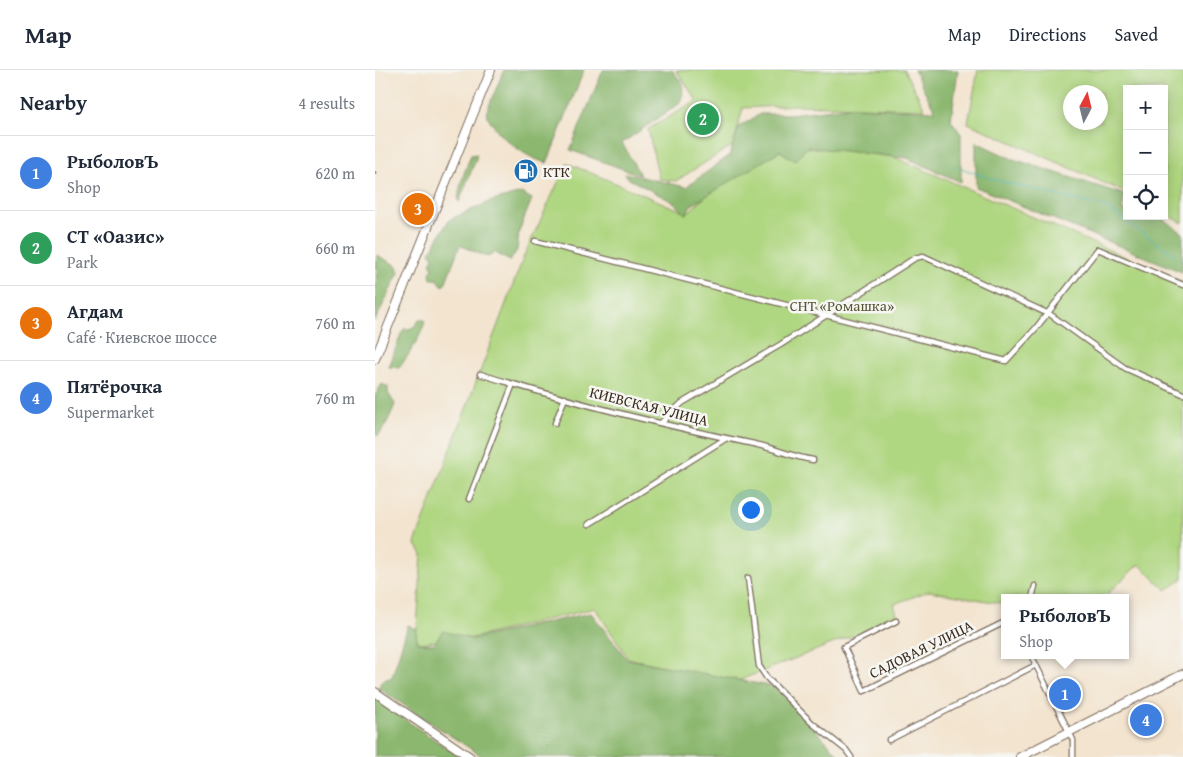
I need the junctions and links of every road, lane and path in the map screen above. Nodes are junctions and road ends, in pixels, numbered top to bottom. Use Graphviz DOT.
graph roads {
  1 [pos="491,70"];
  2 [pos="535,241"];
  3 [pos="1183,285"];
  4 [pos="826,314"];
  5 [pos="1046,314"];
  6 [pos="375,360"];
  7 [pos="480,374"];
  8 [pos="513,384"];
  9 [pos="1183,394"];
  10 [pos="565,398"];
  11 [pos="662,422"];
  12 [pos="555,423"];
  13 [pos="725,439"];
  14 [pos="813,460"];
  15 [pos="469,499"];
  16 [pos="589,524"];
  17 [pos="748,578"];
  18 [pos="1035,586"];
  19 [pos="1033,594"];
  20 [pos="897,621"];
  21 [pos="1001,624"];
  22 [pos="1033,659"];
  23 [pos="1036,665"];
  24 [pos="1183,674"];
  25 [pos="375,692"];
  26 [pos="1069,732"];
  27 [pos="889,740"];
  28 [pos="470,757"];
  29 [pos="851,757"];
  30 [pos="1020,757"];
  31 [pos="1073,757"];
  1 -- 6 [label="main road"];
  2 -- 4 [label="street"];
  3 -- 5 [label="street"];
  4 -- 5 [label="street"];
  4 -- 5 [label="street"];
  4 -- 11 [label="street"];
  5 -- 9 [label="street"];
  7 -- 8 [label="street, КИЕВСКАЯ УЛИЦА"];
  8 -- 10 [label="street, КИЕВСКАЯ УЛИЦА"];
  8 -- 15 [label="street"];
  10 -- 11 [label="street, КИЕВСКАЯ УЛИЦА"];
  10 -- 12 [label="street"];
  11 -- 13 [label="street, КИЕВСКАЯ УЛИЦА"];
  13 -- 14 [label="street, КИЕВСКАЯ УЛИЦА"];
  13 -- 16 [label="street"];
  17 -- 29 [label="street"];
  18 -- 19 [label="street"];
  20 -- 21 [label="street, САДОВАЯ УЛИЦА"];
  22 -- 23 [label="street"];
  23 -- 26 [label="street"];
  23 -- 27 [label="street"];
  24 -- 26 [label="main road"];
  25 -- 28 [label="main road"];
  26 -- 30 [label="main road"];
  26 -- 31 [label="street"];
}
